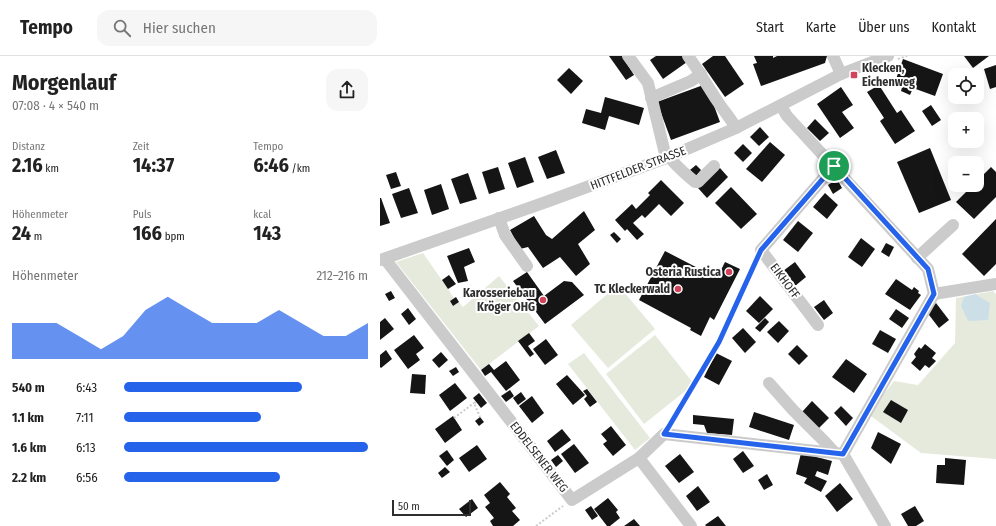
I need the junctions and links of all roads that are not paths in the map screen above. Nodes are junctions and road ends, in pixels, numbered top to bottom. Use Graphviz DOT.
graph roads {
  1 [pos="628,56"];
  2 [pos="688,56"];
  3 [pos="833,56"];
  4 [pos="888,56"];
  5 [pos="701,74"];
  6 [pos="841,74"];
  7 [pos="652,98"];
  8 [pos="781,106"];
  9 [pos="736,128"];
  10 [pos="668,157"];
  11 [pos="714,166"];
  12 [pos="834,166"];
  13 [pos="499,218"];
  14 [pos="952,225"];
  15 [pos="917,258"];
  16 [pos="383,260"];
  17 [pos="527,266"];
  18 [pos="996,284"];
  19 [pos="934,294"];
  20 [pos="818,325"];
  21 [pos="769,384"];
  22 [pos="839,454"];
  23 [pos="639,458"];
  24 [pos="691,526"];
  25 [pos="884,526"];
  1 -- 7 [label="street"];
  2 -- 5 [label="street"];
  3 -- 6 [label="street"];
  4 -- 6 [label="street, HITTFELDER STRASSE"];
  5 -- 7 [label="street"];
  5 -- 9 [label="street"];
  6 -- 8 [label="street, HITTFELDER STRASSE"];
  7 -- 10 [label="street"];
  8 -- 9 [label="street, HITTFELDER STRASSE"];
  8 -- 12 [label="street"];
  9 -- 10 [label="street, HITTFELDER STRASSE"];
  10 -- 11 [label="street"];
  10 -- 13 [label="street, HITTFELDER STRASSE"];
  12 -- 15 [label="street"];
  12 -- 20 [label="street, EIKHOFF"];
  13 -- 16 [label="street, HITTFELDER STRASSE"];
  13 -- 17 [label="street"];
  14 -- 15 [label="street"];
  15 -- 19 [label="street"];
  16 -- 23 [label="street, EDDELSENER WEG"];
  18 -- 19 [label="street"];
  19 -- 22 [label="street"];
  21 -- 22 [label="street"];
  22 -- 23 [label="street, EDDELSENER WEG"];
  22 -- 25 [label="street"];
  23 -- 24 [label="street"];
}
